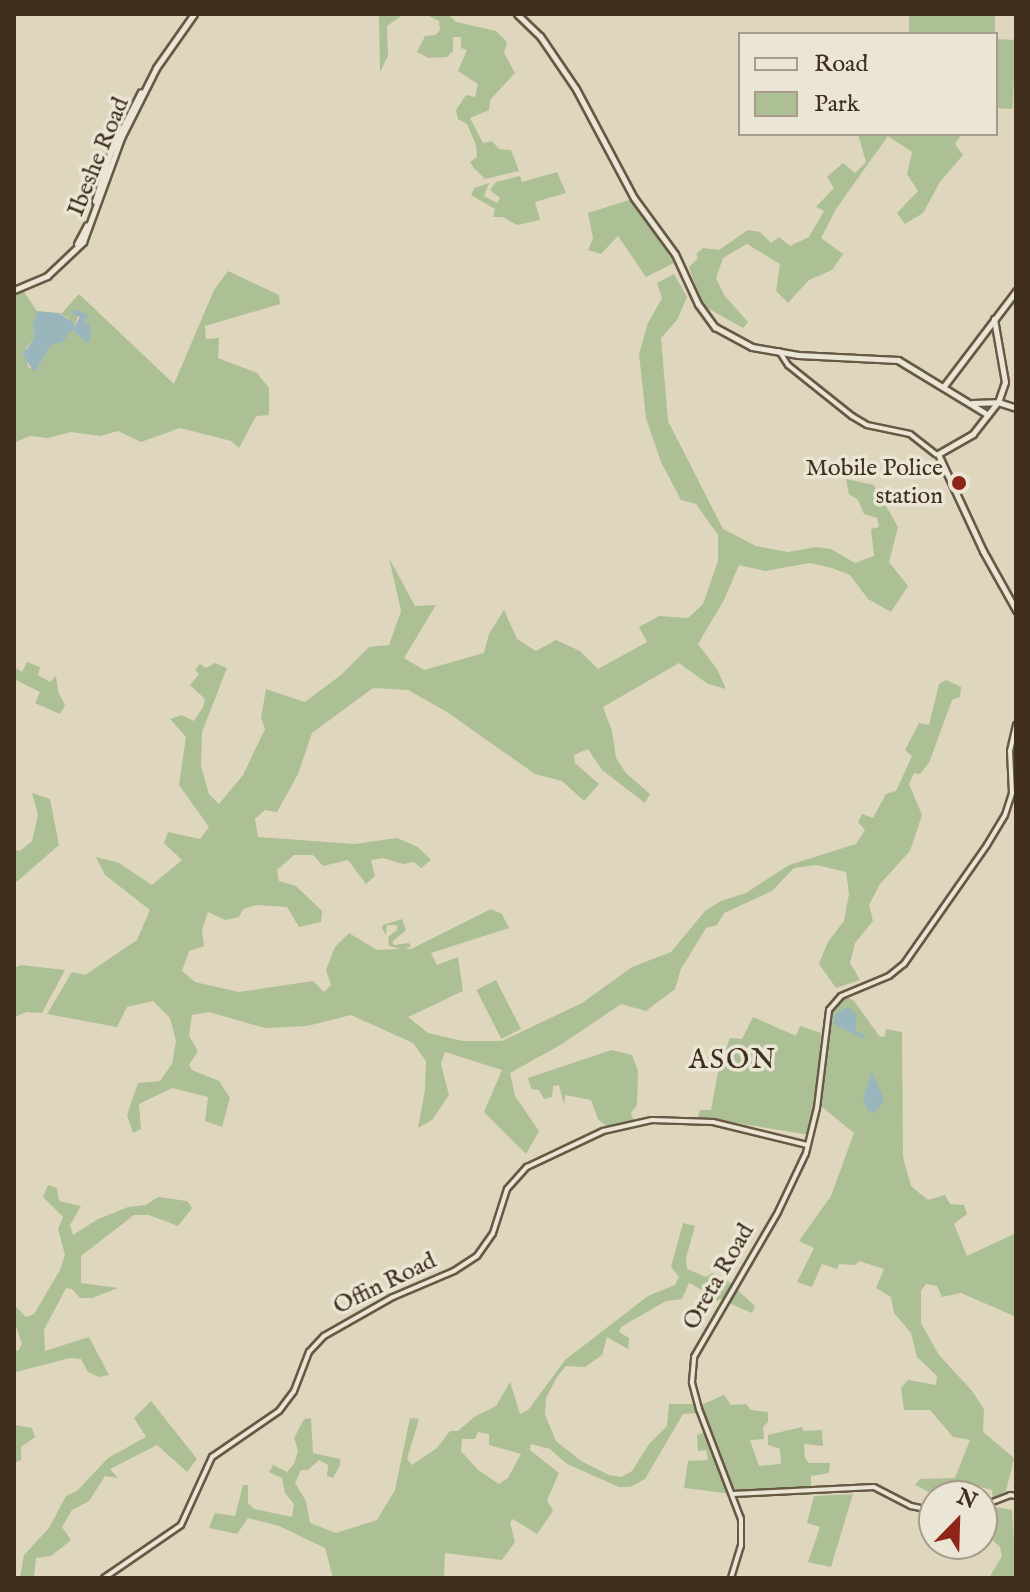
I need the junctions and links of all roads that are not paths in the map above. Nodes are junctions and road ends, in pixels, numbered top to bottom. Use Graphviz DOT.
graph roads {
  1 [pos="192,14"];
  2 [pos="519,14"];
  3 [pos="14,288"];
  4 [pos="1016,291"];
  5 [pos="994,318"];
  6 [pos="779,351"];
  7 [pos="944,386"];
  8 [pos="999,400"];
  9 [pos="971,403"];
  10 [pos="1016,408"];
  11 [pos="988,415"];
  12 [pos="936,454"];
  13 [pos="1016,610"];
  14 [pos="1016,725"];
  15 [pos="809,1142"];
  16 [pos="733,1494"];
  17 [pos="918,1508"];
  18 [pos="104,1578"];
  19 [pos="731,1578"];
  1 -- 3 [label="main road, Ibeshe Road"];
  2 -- 6 [label="main road"];
  4 -- 5 [label="main road"];
  5 -- 7 [label="main road"];
  5 -- 8 [label="main road"];
  6 -- 7 [label="main road"];
  6 -- 12 [label="street"];
  7 -- 9 [label="main road"];
  8 -- 9 [label="main road"];
  8 -- 10 [label="main road"];
  8 -- 11 [label="main road"];
  9 -- 11 [label="main road"];
  11 -- 13 [label="main road"];
  14 -- 15 [label="street, Oreta Road"];
  15 -- 16 [label="street, Oreta Road"];
  15 -- 18 [label="street, Offin Road"];
  16 -- 17 [label="street"];
  16 -- 19 [label="street, Oreta Road"];
}
